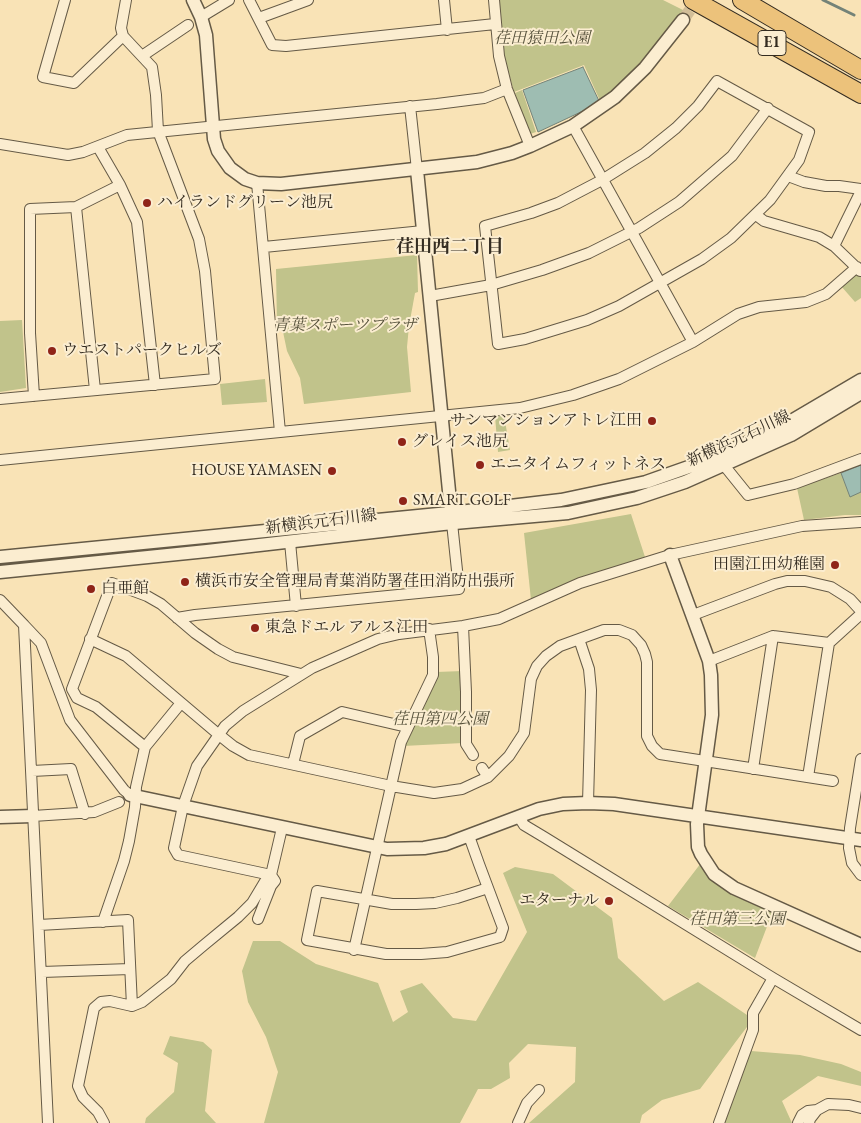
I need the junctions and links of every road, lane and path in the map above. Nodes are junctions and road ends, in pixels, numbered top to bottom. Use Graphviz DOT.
graph roads {
  1 [pos="65,0"];
  2 [pos="126,0"];
  3 [pos="193,0"];
  4 [pos="229,0"];
  5 [pos="249,0"];
  6 [pos="308,0"];
  7 [pos="444,0"];
  8 [pos="494,0"];
  9 [pos="693,0"];
  10 [pos="742,0"];
  11 [pos="201,17"];
  12 [pos="259,18"];
  13 [pos="683,20"];
  14 [pos="495,24"];
  15 [pos="188,25"];
  16 [pos="447,30"];
  17 [pos="123,36"];
  18 [pos="142,56"];
  19 [pos="861,70"];
  20 [pos="507,89"];
  21 [pos="856,91"];
  22 [pos="410,106"];
  23 [pos="768,108"];
  24 [pos="213,125"];
  25 [pos="573,126"];
  26 [pos="158,131"];
  27 [pos="0,144"];
  28 [pos="530,146"];
  29 [pos="98,147"];
  30 [pos="417,170"];
  31 [pos="788,176"];
  32 [pos="602,180"];
  33 [pos="257,183"];
  34 [pos="120,185"];
  35 [pos="861,190"];
  36 [pos="76,208"];
  37 [pos="756,215"];
  38 [pos="423,231"];
  39 [pos="632,232"];
  40 [pos="834,246"];
  41 [pos="264,247"];
  42 [pos="859,269"];
  43 [pos="660,282"];
  44 [pos="491,284"];
  45 [pos="430,296"];
  46 [pos="693,342"];
  47 [pos="861,380"];
  48 [pos="155,384"];
  49 [pos="95,390"];
  50 [pos="861,394"];
  51 [pos="34,396"];
  52 [pos="0,399"];
  53 [pos="441,416"];
  54 [pos="280,432"];
  55 [pos="861,458"];
  56 [pos="0,460"];
  57 [pos="721,461"];
  58 [pos="451,518"];
  59 [pos="861,522"];
  60 [pos="290,542"];
  61 [pos="670,555"];
  62 [pos="0,557"];
  63 [pos="0,572"];
  64 [pos="0,600"];
  65 [pos="296,606"];
  66 [pos="861,613"];
  67 [pos="693,615"];
  68 [pos="177,618"];
  69 [pos="24,625"];
  70 [pos="463,626"];
  71 [pos="429,629"];
  72 [pos="773,636"];
  73 [pos="579,639"];
  74 [pos="90,640"];
  75 [pos="829,643"];
  76 [pos="709,661"];
  77 [pos="301,674"];
  78 [pos="181,703"];
  79 [pos="407,727"];
  80 [pos="218,734"];
  81 [pos="145,747"];
  82 [pos="473,754"];
  83 [pos="705,761"];
  84 [pos="861,762"];
  85 [pos="293,764"];
  86 [pos="482,768"];
  87 [pos="753,769"];
  88 [pos="32,771"];
  89 [pos="488,777"];
  90 [pos="808,777"];
  91 [pos="833,781"];
  92 [pos="391,786"];
  93 [pos="128,798"];
  94 [pos="588,803"];
  95 [pos="183,806"];
  96 [pos="85,814"];
  97 [pos="33,816"];
  98 [pos="520,816"];
  99 [pos="698,816"];
  100 [pos="0,817"];
  101 [pos="282,828"];
  102 [pos="468,836"];
  103 [pos="855,840"];
  104 [pos="377,848"];
  105 [pos="271,874"];
  106 [pos="861,875"];
  107 [pos="488,888"];
  108 [pos="366,900"];
  109 [pos="258,920"];
  110 [pos="103,922"];
  111 [pos="39,925"];
  112 [pos="861,944"];
  113 [pos="354,950"];
  114 [pos="130,969"];
  115 [pos="42,972"];
  116 [pos="773,978"];
  117 [pos="132,1006"];
  118 [pos="861,1030"];
  119 [pos="539,1090"];
  120 [pos="861,1108"];
  121 [pos="817,1110"];
  122 [pos="48,1123"];
  123 [pos="104,1123"];
  124 [pos="518,1123"];
  125 [pos="719,1123"];
  126 [pos="798,1123"];
  127 [pos="809,1123"];
  1 -- 17 [label="street"];
  2 -- 17 [label="street"];
  3 -- 11 [label="street"];
  4 -- 11 [label="street"];
  5 -- 12 [label="street"];
  6 -- 12 [label="street"];
  7 -- 16 [label="street"];
  8 -- 14 [label="street"];
  9 -- 21 [label="highway, E1"];
  10 -- 19 [label="highway, E1"];
  11 -- 24 [label="street"];
  12 -- 16 [label="street"];
  13 -- 25 [label="street"];
  14 -- 16 [label="street"];
  14 -- 20 [label="street"];
  15 -- 18 [label="street"];
  17 -- 18 [label="street"];
  18 -- 26 [label="street"];
  20 -- 22 [label="street"];
  20 -- 28 [label="street"];
  22 -- 24 [label="street"];
  22 -- 30 [label="street"];
  23 -- 31 [label="street"];
  23 -- 32 [label="street"];
  23 -- 39 [label="street"];
  24 -- 26 [label="street"];
  24 -- 33 [label="street"];
  25 -- 28 [label="street"];
  25 -- 32 [label="street"];
  26 -- 29 [label="street"];
  26 -- 48 [label="street"];
  27 -- 29 [label="street"];
  28 -- 30 [label="street"];
  29 -- 34 [label="street"];
  30 -- 33 [label="street"];
  30 -- 38 [label="street"];
  31 -- 35 [label="street"];
  31 -- 37 [label="street"];
  32 -- 39 [label="street"];
  32 -- 44 [label="street"];
  33 -- 41 [label="street"];
  34 -- 36 [label="street"];
  34 -- 48 [label="street"];
  35 -- 40 [label="street"];
  36 -- 49 [label="street"];
  36 -- 51 [label="street"];
  37 -- 40 [label="street"];
  37 -- 43 [label="street"];
  38 -- 41 [label="street"];
  38 -- 45 [label="street"];
  39 -- 43 [label="street"];
  39 -- 44 [label="street"];
  40 -- 42 [label="street"];
  41 -- 54 [label="street"];
  42 -- 46 [label="street"];
  43 -- 44 [label="street"];
  43 -- 46 [label="street"];
  44 -- 45 [label="street"];
  45 -- 53 [label="street"];
  46 -- 53 [label="street"];
  47 -- 57 [label="street, 新横浜元石川線"];
  48 -- 49 [label="street"];
  49 -- 51 [label="street"];
  50 -- 57 [label="street, 新横浜元石川線"];
  51 -- 52 [label="street"];
  53 -- 54 [label="street"];
  53 -- 58 [label="street"];
  54 -- 56 [label="street"];
  55 -- 57 [label="street"];
  57 -- 58 [label="street, 新横浜元石川線"];
  58 -- 60 [label="street, 新横浜元石川線"];
  58 -- 62 [label="street, 新横浜元石川線"];
  58 -- 65 [label="street"];
  59 -- 61 [label="street"];
  60 -- 63 [label="street, 新横浜元石川線"];
  60 -- 65 [label="street"];
  61 -- 67 [label="street"];
  61 -- 70 [label="street"];
  64 -- 69 [label="street"];
  65 -- 68 [label="street"];
  66 -- 67 [label="street"];
  66 -- 75 [label="street"];
  67 -- 76 [label="street"];
  68 -- 74 [label="street"];
  68 -- 77 [label="street"];
  69 -- 88 [label="street"];
  69 -- 93 [label="street"];
  70 -- 71 [label="street"];
  70 -- 82 [label="street"];
  71 -- 77 [label="street"];
  71 -- 79 [label="street"];
  72 -- 75 [label="street"];
  72 -- 76 [label="street"];
  72 -- 87 [label="street"];
  73 -- 83 [label="street"];
  73 -- 89 [label="street"];
  73 -- 94 [label="street"];
  74 -- 78 [label="street"];
  74 -- 81 [label="street"];
  75 -- 90 [label="street"];
  76 -- 83 [label="street"];
  77 -- 80 [label="street"];
  78 -- 80 [label="street"];
  78 -- 81 [label="street"];
  79 -- 85 [label="street"];
  79 -- 92 [label="street"];
  80 -- 85 [label="street"];
  80 -- 95 [label="street"];
  81 -- 93 [label="street"];
  83 -- 87 [label="street"];
  83 -- 99 [label="street"];
  84 -- 103 [label="street"];
  85 -- 92 [label="street"];
  86 -- 89 [label="street"];
  87 -- 90 [label="street"];
  88 -- 96 [label="street"];
  88 -- 97 [label="street"];
  89 -- 92 [label="street"];
  90 -- 91 [label="street"];
  92 -- 104 [label="street"];
  93 -- 95 [label="street"];
  93 -- 96 [label="street"];
  93 -- 110 [label="street"];
  94 -- 98 [label="street"];
  94 -- 99 [label="street"];
  95 -- 101 [label="street"];
  95 -- 105 [label="street"];
  96 -- 97 [label="street"];
  97 -- 100 [label="street"];
  97 -- 111 [label="street"];
  98 -- 102 [label="street"];
  98 -- 116 [label="street"];
  99 -- 103 [label="street"];
  99 -- 112 [label="street"];
  101 -- 104 [label="street"];
  101 -- 105 [label="street"];
  102 -- 104 [label="street"];
  102 -- 107 [label="street"];
  103 -- 106 [label="street"];
  104 -- 108 [label="street"];
  105 -- 109 [label="street"];
  105 -- 117 [label="street"];
  107 -- 108 [label="street"];
  107 -- 113 [label="street"];
  108 -- 113 [label="street"];
  108 -- 113 [label="street"];
  110 -- 111 [label="street"];
  110 -- 114 [label="street"];
  111 -- 115 [label="street"];
  114 -- 115 [label="street"];
  114 -- 117 [label="street"];
  115 -- 122 [label="street"];
  116 -- 118 [label="street"];
  116 -- 125 [label="street"];
  117 -- 123 [label="street"];
  119 -- 124 [label="street"];
  120 -- 121 [label="street"];
  121 -- 126 [label="street"];
  121 -- 127 [label="street"];
}
